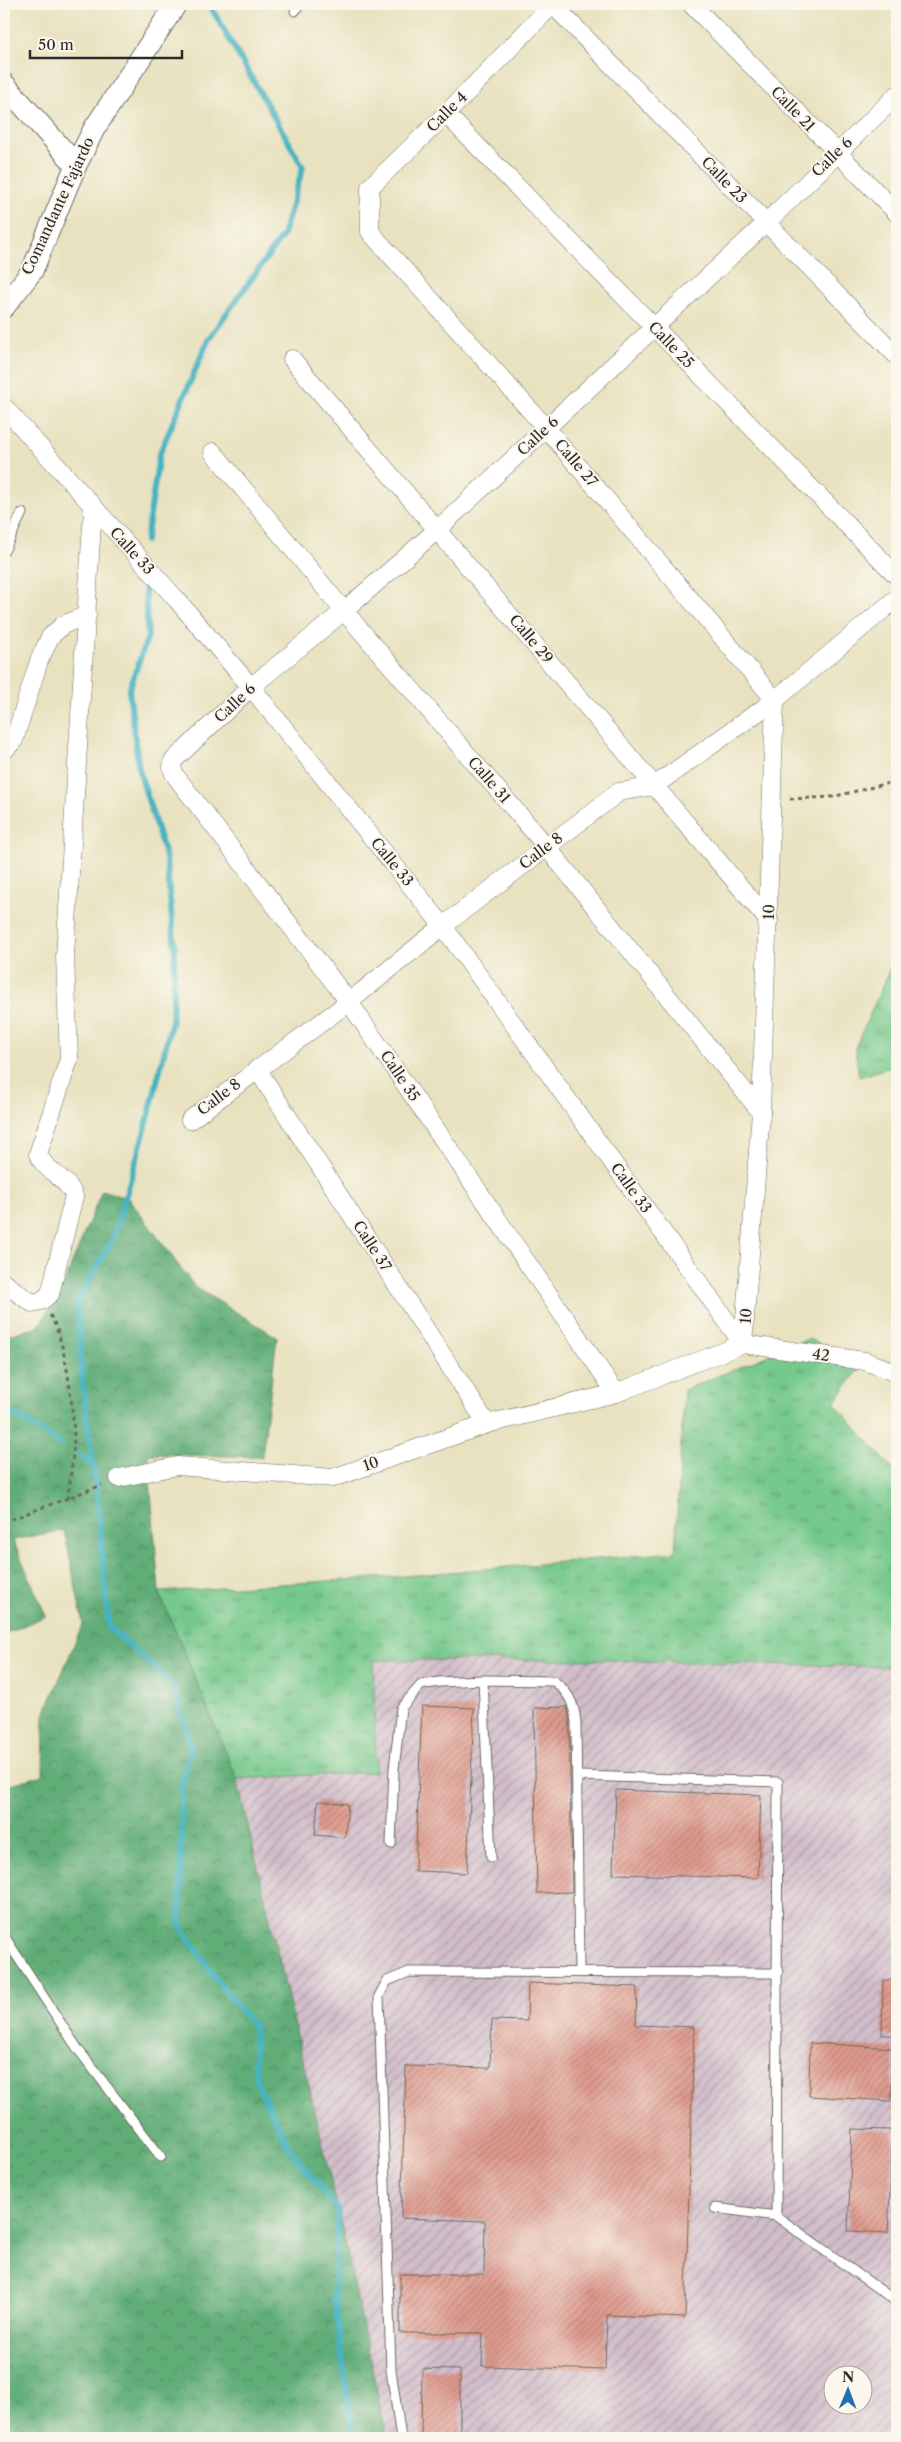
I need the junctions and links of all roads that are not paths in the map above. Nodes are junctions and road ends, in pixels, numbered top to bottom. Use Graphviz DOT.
graph roads {
  1 [pos="176,4"];
  2 [pos="552,4"];
  3 [pos="691,4"];
  4 [pos="4,84"];
  5 [pos="897,95"];
  6 [pos="446,114"];
  7 [pos="835,153"];
  8 [pos="76,165"];
  9 [pos="897,213"];
  10 [pos="766,223"];
  11 [pos="370,232"];
  12 [pos="4,307"];
  13 [pos="654,328"];
  14 [pos="897,356"];
  15 [pos="292,359"];
  16 [pos="4,407"];
  17 [pos="546,428"];
  18 [pos="213,452"];
  19 [pos="94,507"];
  20 [pos="22,513"];
  21 [pos="438,529"];
  22 [pos="4,551"];
  23 [pos="897,576"];
  24 [pos="897,598"];
  25 [pos="344,612"];
  26 [pos="88,615"];
  27 [pos="251,687"];
  28 [pos="775,700"];
  29 [pos="4,751"];
  30 [pos="172,767"];
  31 [pos="654,786"];
  32 [pos="546,846"];
  33 [pos="769,921"];
  34 [pos="443,926"];
  35 [pos="349,1002"];
  36 [pos="257,1069"];
  37 [pos="760,1112"];
  38 [pos="190,1120"];
  39 [pos="4,1283"];
  40 [pos="743,1344"];
  41 [pos="897,1372"];
  42 [pos="616,1393"];
  43 [pos="487,1424"];
  44 [pos="119,1478"];
  45 [pos="483,1680"];
  46 [pos="577,1776"];
  47 [pos="391,1844"];
  48 [pos="491,1857"];
  49 [pos="4,1936"];
  50 [pos="579,1971"];
  51 [pos="778,1973"];
  52 [pos="161,2157"];
  53 [pos="715,2208"];
  54 [pos="776,2216"];
  55 [pos="897,2302"];
  56 [pos="401,2438"];
  1 -- 8 [label="street, Comandante Fajardo"];
  2 -- 6 [label="street, Calle 4"];
  2 -- 10 [label="street, Calle 23"];
  3 -- 7 [label="street, Calle 21"];
  4 -- 8 [label="street"];
  5 -- 7 [label="street, Calle 6"];
  6 -- 11 [label="street, Calle 4"];
  6 -- 13 [label="street, Calle 25"];
  7 -- 9 [label="street, Calle 21"];
  7 -- 10 [label="street, Calle 6"];
  8 -- 12 [label="street, Comandante Fajardo"];
  10 -- 13 [label="street, Calle 6"];
  10 -- 14 [label="street, Calle 23"];
  11 -- 17 [label="street, Calle 27"];
  13 -- 17 [label="street, Calle 6"];
  13 -- 23 [label="street, Calle 25"];
  15 -- 21 [label="street, Calle 29"];
  16 -- 19 [label="street, Calle 33"];
  17 -- 21 [label="street, Calle 6"];
  17 -- 28 [label="street, Calle 27"];
  18 -- 25 [label="street, Calle 31"];
  19 -- 26 [label="street"];
  19 -- 27 [label="street, Calle 33"];
  20 -- 22 [label="lane"];
  21 -- 25 [label="street, Calle 6"];
  21 -- 31 [label="street, Calle 29"];
  24 -- 28 [label="street, Calle 8"];
  25 -- 27 [label="street, Calle 6"];
  25 -- 32 [label="street, Calle 31"];
  26 -- 29 [label="street"];
  26 -- 39 [label="street"];
  27 -- 30 [label="street, Calle 6"];
  27 -- 34 [label="street, Calle 33"];
  28 -- 31 [label="street, Calle 8"];
  28 -- 33 [label="street, 10"];
  30 -- 35 [label="street, Calle 35"];
  31 -- 32 [label="street, Calle 8"];
  31 -- 33 [label="street, Calle 29"];
  32 -- 34 [label="street, Calle 8"];
  32 -- 37 [label="street, Calle 31"];
  33 -- 37 [label="street, 10"];
  34 -- 35 [label="street, Calle 8"];
  34 -- 40 [label="street, Calle 33"];
  35 -- 36 [label="street, Calle 8"];
  35 -- 42 [label="street, Calle 35"];
  36 -- 38 [label="street, Calle 8"];
  36 -- 43 [label="street, Calle 37"];
  37 -- 40 [label="street, 10"];
  40 -- 41 [label="street, 42"];
  40 -- 42 [label="street, 10"];
  42 -- 43 [label="street, 10"];
  43 -- 44 [label="street, 10"];
  45 -- 46 [label="lane"];
  45 -- 47 [label="lane"];
  45 -- 48 [label="lane"];
  46 -- 50 [label="lane"];
  46 -- 51 [label="lane"];
  49 -- 52 [label="lane"];
  50 -- 51 [label="lane"];
  50 -- 56 [label="lane"];
  51 -- 54 [label="lane"];
  53 -- 54 [label="lane"];
  54 -- 55 [label="lane"];
}
